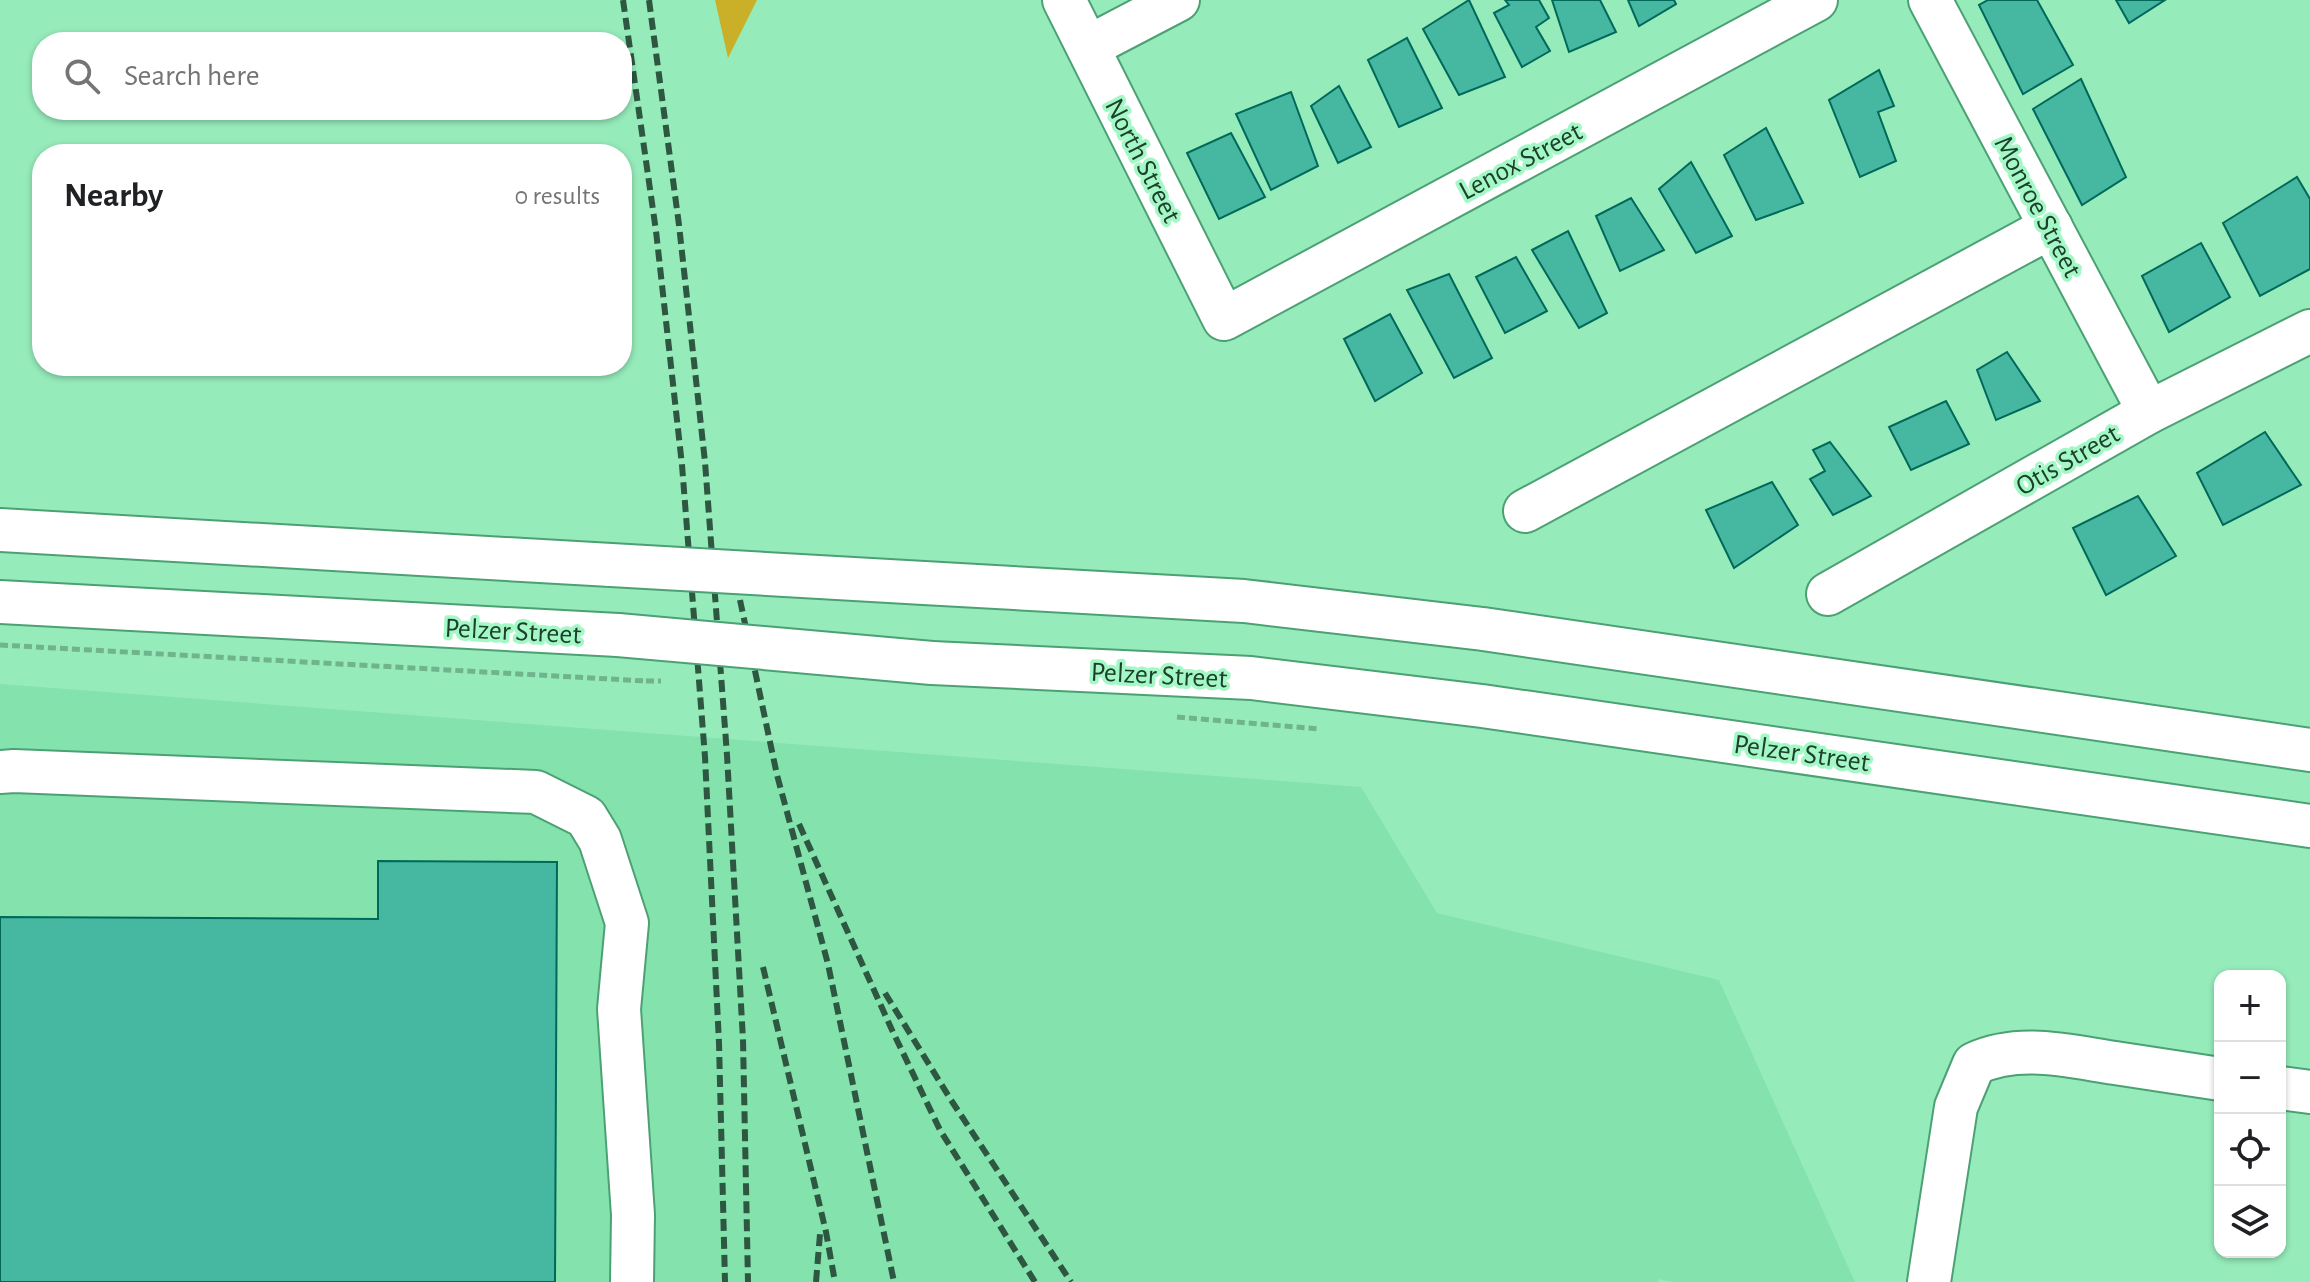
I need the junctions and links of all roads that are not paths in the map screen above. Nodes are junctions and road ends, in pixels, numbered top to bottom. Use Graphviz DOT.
graph roads {
  1 [pos="1064,0"];
  2 [pos="1178,0"];
  3 [pos="1816,0"];
  4 [pos="1930,0"];
  5 [pos="1088,47"];
  6 [pos="2051,227"];
  7 [pos="1224,319"];
  8 [pos="2310,331"];
  9 [pos="2149,412"];
  10 [pos="1525,511"];
  11 [pos="0,530"];
  12 [pos="1828,594"];
  13 [pos="0,602"];
  14 [pos="2310,750"];
  15 [pos="0,772"];
  16 [pos="2310,826"];
  17 [pos="2214,1078"];
  18 [pos="2286,1089"];
  19 [pos="2310,1092"];
  20 [pos="632,1282"];
  21 [pos="1929,1282"];
  1 -- 5 [label="street, North Street"];
  2 -- 5 [label="street"];
  3 -- 7 [label="street, Lenox Street"];
  4 -- 6 [label="street, Monroe Street"];
  5 -- 7 [label="street, North Street"];
  6 -- 9 [label="street, Monroe Street"];
  6 -- 10 [label="street"];
  8 -- 9 [label="street, Otis Street"];
  9 -- 12 [label="street, Otis Street"];
  11 -- 14 [label="street, bridge"];
  13 -- 16 [label="street, Pelzer Street, bridge"];
  15 -- 20 [label="street"];
  17 -- 21 [label="street"];
  18 -- 19 [label="street"];
}
